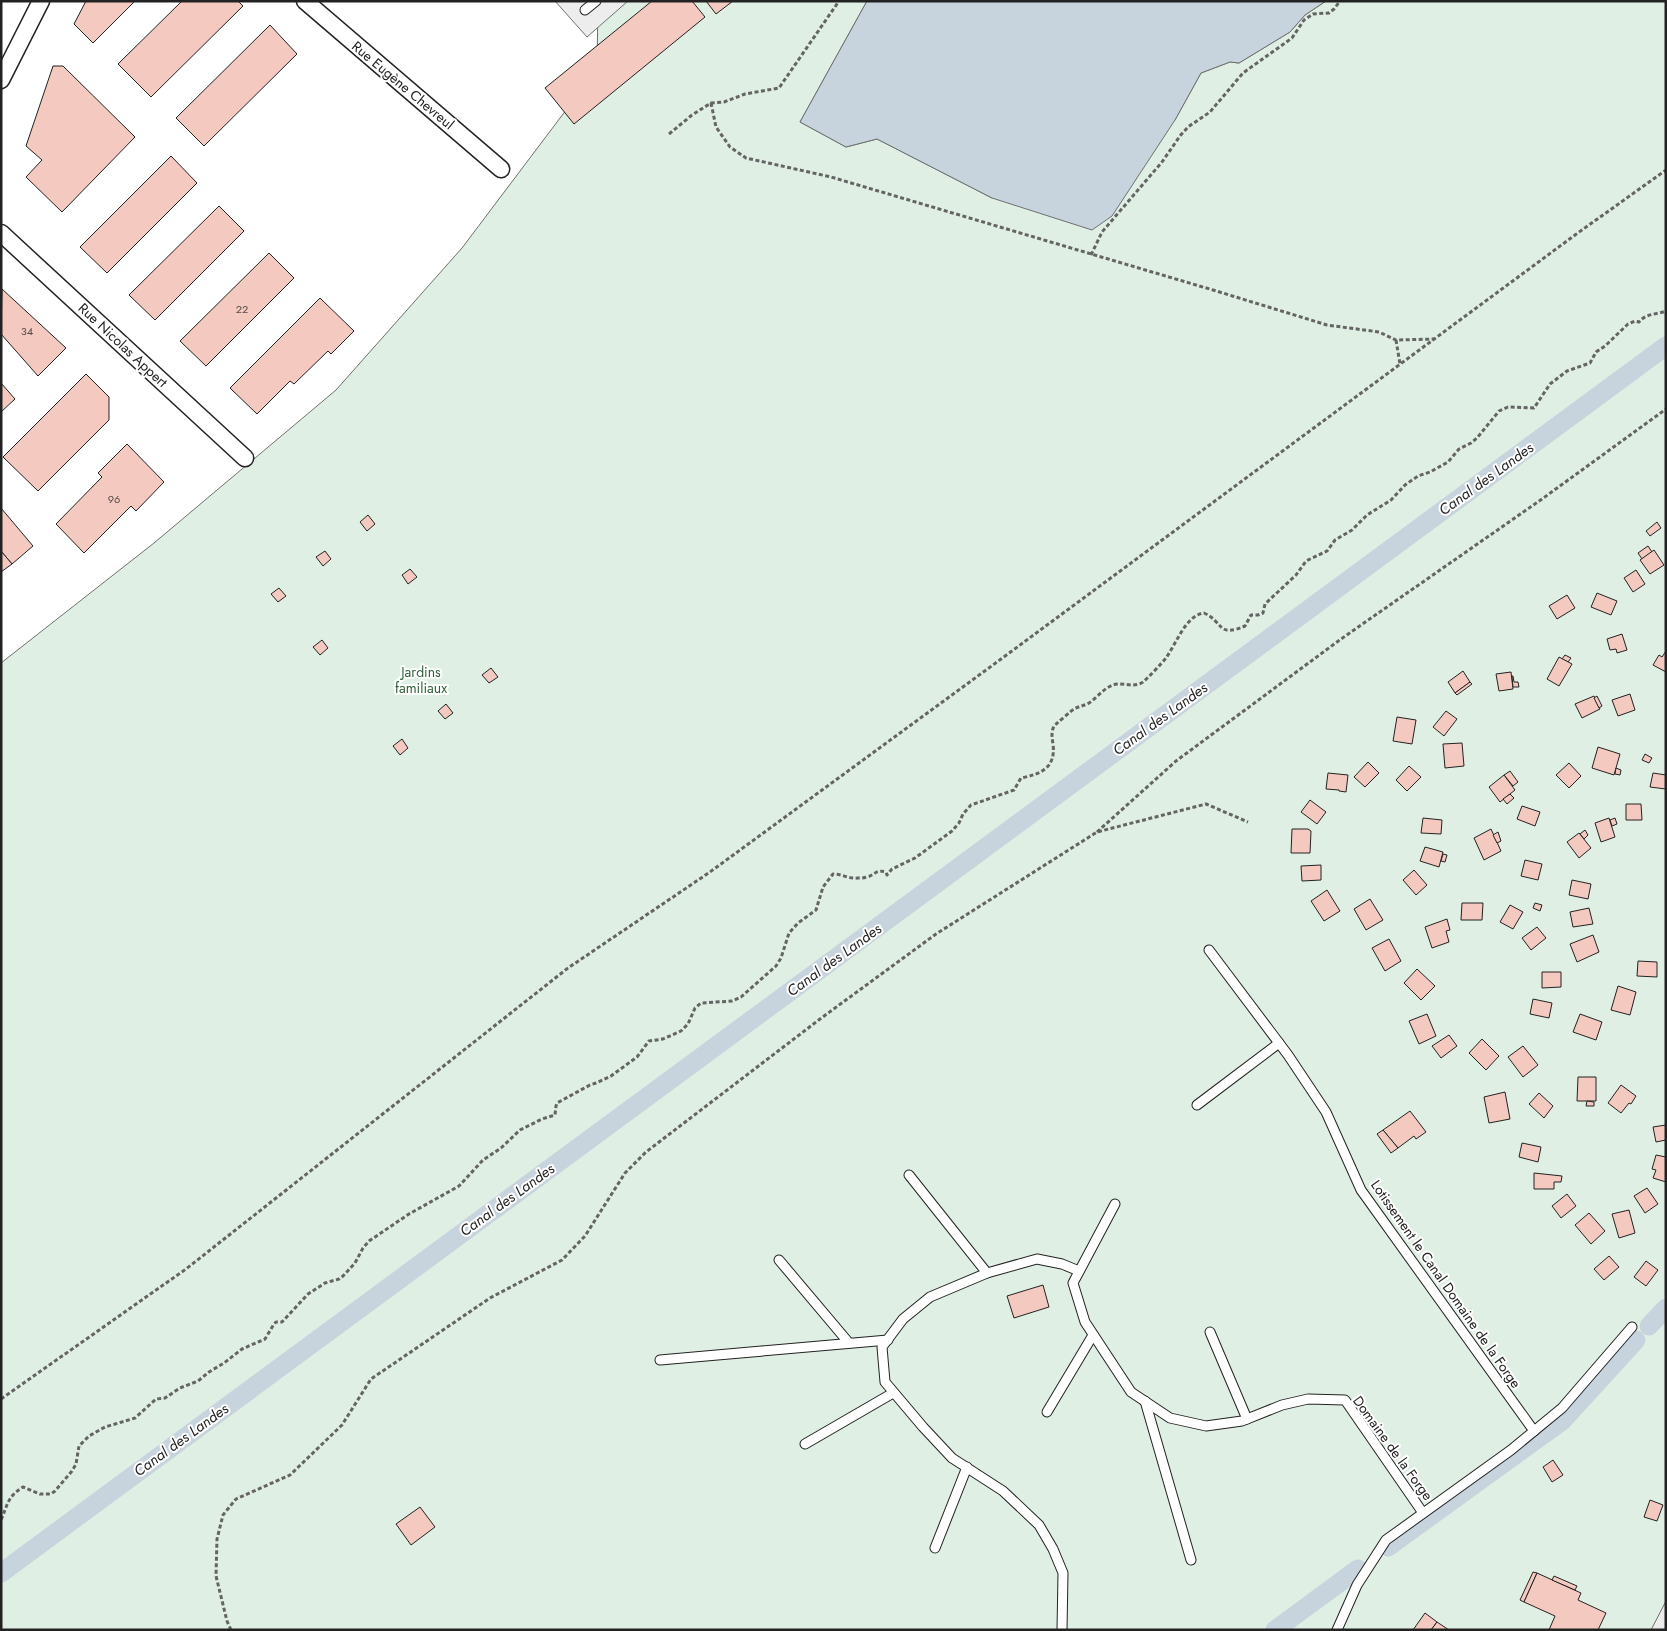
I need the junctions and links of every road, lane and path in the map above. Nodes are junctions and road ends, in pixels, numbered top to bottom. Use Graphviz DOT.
graph roads {
  1 [pos="41,1"];
  2 [pos="305,1"];
  3 [pos="596,1"];
  4 [pos="839,1"];
  5 [pos="1340,1"];
  6 [pos="585,10"];
  7 [pos="1,80"];
  8 [pos="711,103"];
  9 [pos="669,134"];
  10 [pos="501,169"];
  11 [pos="1666,170"];
  12 [pos="1,232"];
  13 [pos="1091,255"];
  14 [pos="1666,310"];
  15 [pos="1435,339"];
  16 [pos="1396,340"];
  17 [pos="1400,364"];
  18 [pos="1666,409"];
  19 [pos="245,458"];
  20 [pos="1248,822"];
  21 [pos="1097,832"];
  22 [pos="1209,950"];
  23 [pos="1279,1043"];
  24 [pos="1196,1105"];
  25 [pos="909,1175"];
  26 [pos="1115,1204"];
  27 [pos="779,1260"];
  28 [pos="1079,1271"];
  29 [pos="987,1273"];
  30 [pos="1632,1327"];
  31 [pos="1210,1332"];
  32 [pos="1093,1335"];
  33 [pos="888,1340"];
  34 [pos="848,1343"];
  35 [pos="660,1360"];
  36 [pos="894,1393"];
  37 [pos="1,1399"];
  38 [pos="1145,1401"];
  39 [pos="1047,1412"];
  40 [pos="1247,1419"];
  41 [pos="1534,1431"];
  42 [pos="805,1444"];
  43 [pos="966,1467"];
  44 [pos="1423,1513"];
  45 [pos="1,1520"];
  46 [pos="935,1548"];
  47 [pos="1191,1560"];
  48 [pos="231,1630"];
  49 [pos="1062,1630"];
  50 [pos="1336,1630"];
  1 -- 7 [label="street"];
  2 -- 10 [label="street, Rue Eugène Chevreul"];
  3 -- 6 [label="lane"];
  4 -- 8 [label="path"];
  5 -- 13 [label="path"];
  8 -- 9 [label="path"];
  8 -- 13 [label="path"];
  11 -- 15 [label="path"];
  12 -- 19 [label="street, Rue Nicolas Appert"];
  13 -- 16 [label="path"];
  14 -- 45 [label="path"];
  15 -- 16 [label="path"];
  15 -- 17 [label="path"];
  16 -- 17 [label="path"];
  17 -- 37 [label="path"];
  18 -- 21 [label="path"];
  20 -- 21 [label="path"];
  21 -- 48 [label="path"];
  22 -- 23 [label="lane, Lotissement le Canal Domaine de la Forge"];
  23 -- 24 [label="lane"];
  23 -- 41 [label="lane, Lotissement le Canal Domaine de la Forge"];
  25 -- 29 [label="lane"];
  26 -- 28 [label="lane, Domaine de la Forge"];
  27 -- 34 [label="lane"];
  28 -- 29 [label="lane"];
  28 -- 32 [label="lane, Domaine de la Forge"];
  29 -- 33 [label="lane"];
  30 -- 41 [label="lane"];
  31 -- 40 [label="lane"];
  32 -- 38 [label="lane, Domaine de la Forge"];
  32 -- 39 [label="lane"];
  33 -- 34 [label="lane"];
  33 -- 36 [label="lane"];
  34 -- 35 [label="lane"];
  36 -- 42 [label="lane"];
  36 -- 43 [label="lane"];
  38 -- 40 [label="lane, Domaine de la Forge"];
  38 -- 47 [label="lane"];
  40 -- 44 [label="lane, Domaine de la Forge"];
  41 -- 44 [label="lane"];
  43 -- 46 [label="lane"];
  43 -- 49 [label="lane"];
  44 -- 50 [label="lane"];
}
